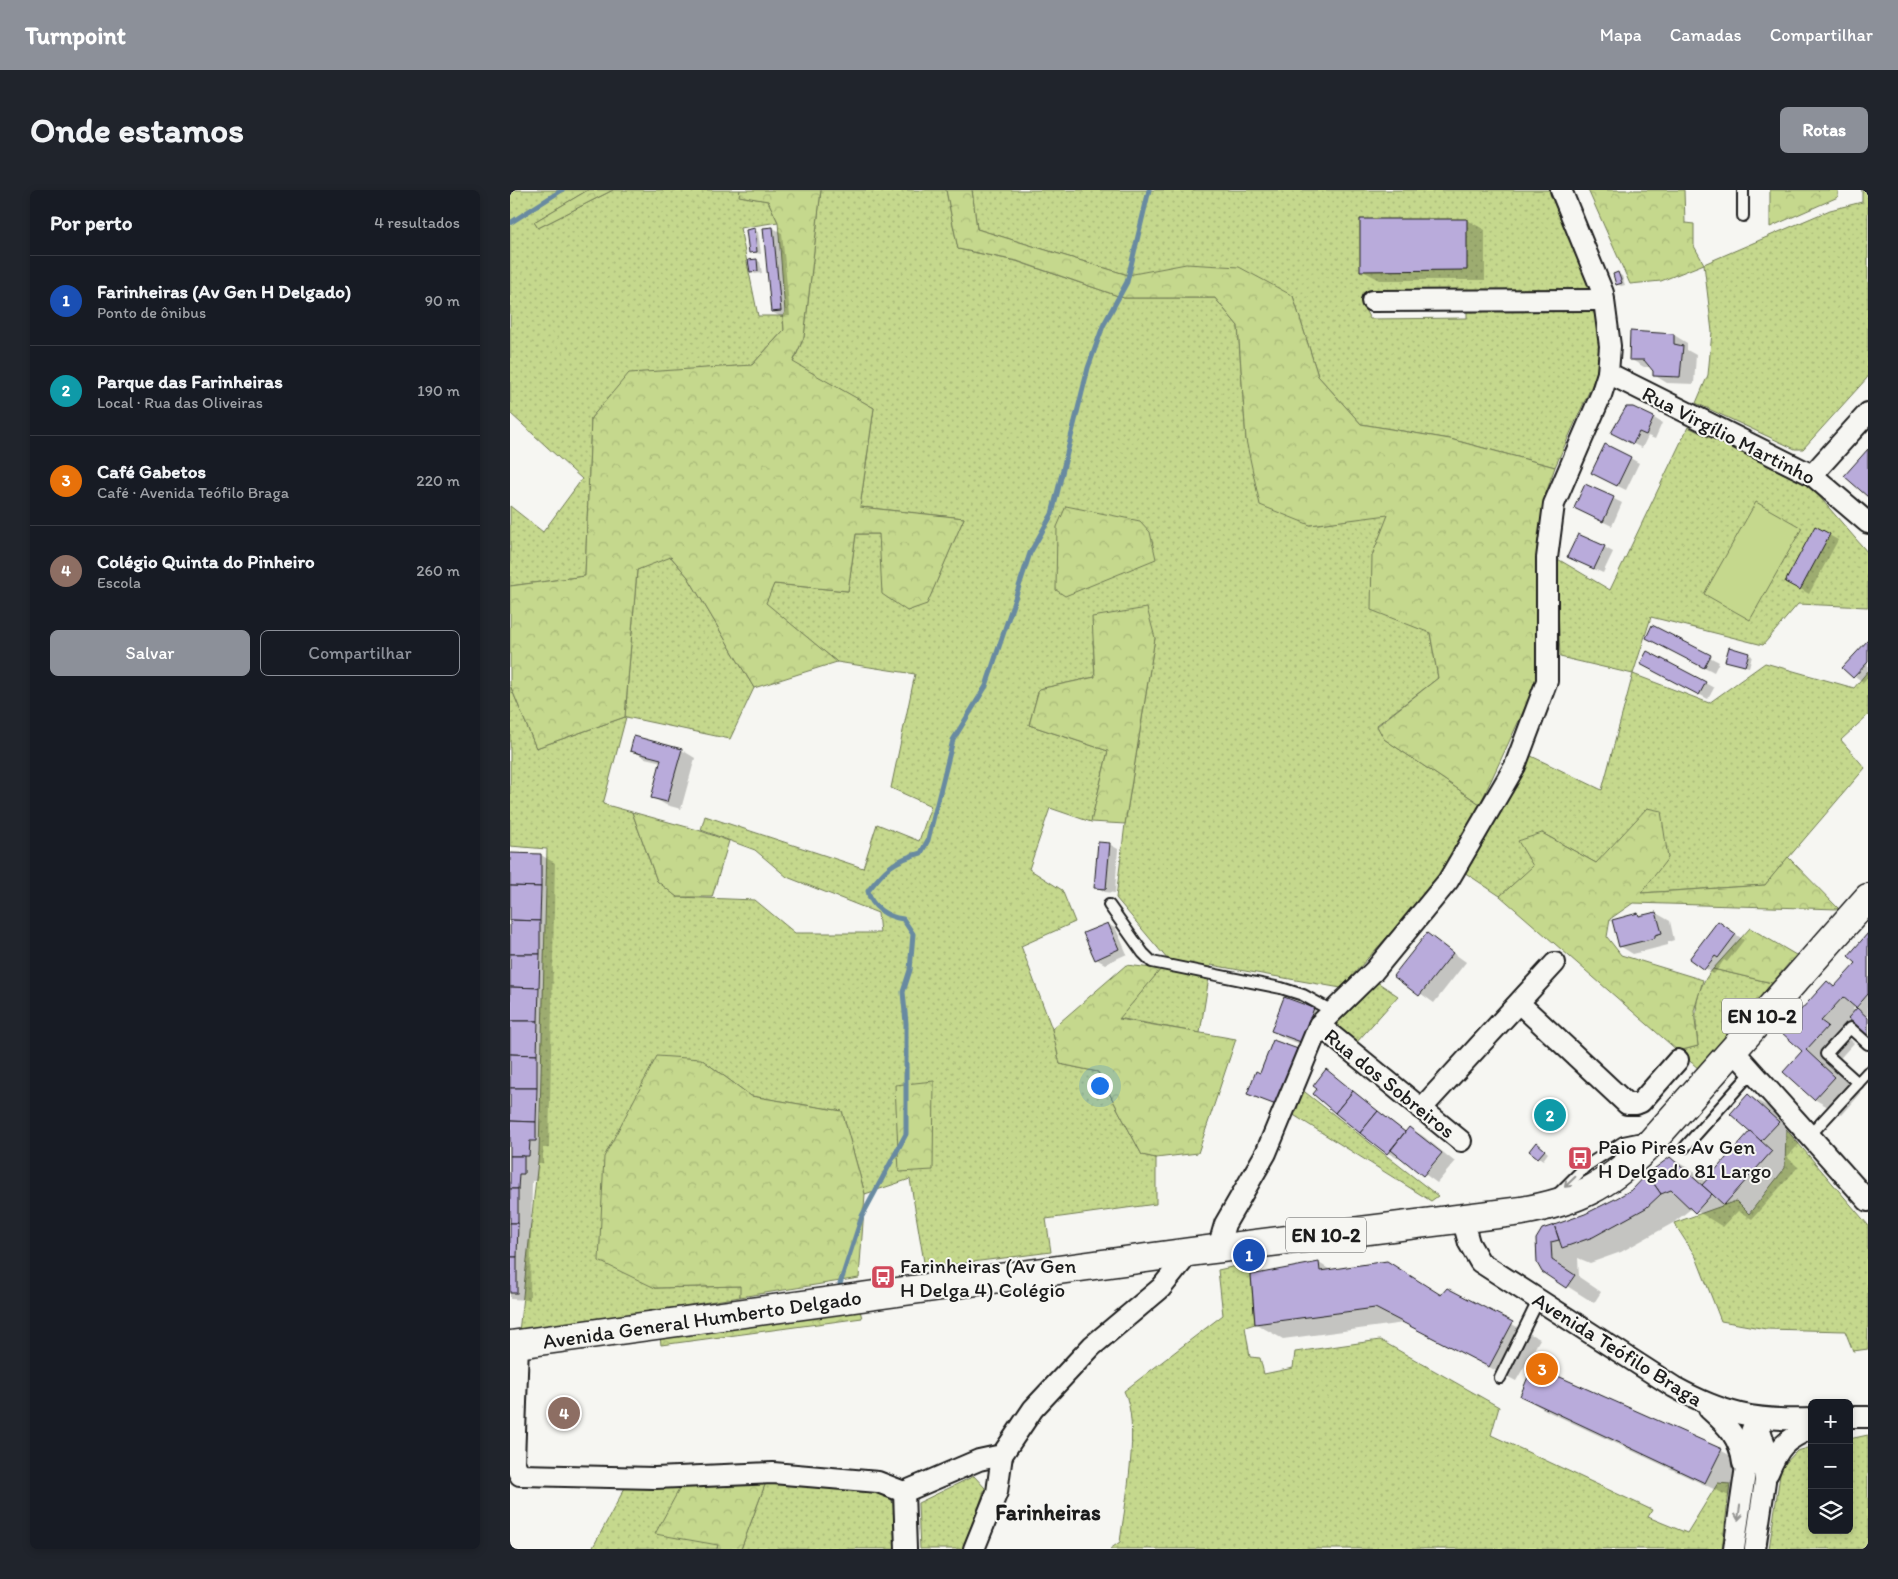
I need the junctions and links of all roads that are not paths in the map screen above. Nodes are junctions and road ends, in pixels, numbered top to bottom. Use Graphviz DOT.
graph roads {
  1 [pos="1561,190"];
  2 [pos="1743,190"];
  3 [pos="1743,216"];
  4 [pos="1604,300"];
  5 [pos="1372,301"];
  6 [pos="1608,373"];
  7 [pos="1868,413"];
  8 [pos="1812,474"];
  9 [pos="1868,523"];
  10 [pos="1868,898"];
  11 [pos="1109,906"];
  12 [pos="1555,962"];
  13 [pos="1519,1003"];
  14 [pos="1325,1018"];
  15 [pos="1868,1044"];
  16 [pos="1732,1049"];
  17 [pos="1678,1060"];
  18 [pos="1752,1072"];
  19 [pos="1868,1072"];
  20 [pos="1858,1083"];
  21 [pos="1421,1109"];
  22 [pos="1811,1134"];
  23 [pos="1461,1141"];
  24 [pos="1685,1147"];
  25 [pos="1868,1200"];
  26 [pos="1462,1218"];
  27 [pos="1218,1248"];
  28 [pos="1190,1252"];
  29 [pos="1538,1301"];
  30 [pos="514,1345"];
  31 [pos="1500,1378"];
  32 [pos="1704,1404"];
  33 [pos="1853,1417"];
  34 [pos="1868,1417"];
  35 [pos="1756,1418"];
  36 [pos="1808,1419"];
  37 [pos="1808,1430"];
  38 [pos="1002,1454"];
  39 [pos="1745,1478"];
  40 [pos="1765,1482"];
  41 [pos="904,1492"];
  42 [pos="906,1549"];
  43 [pos="974,1549"];
  44 [pos="1734,1549"];
  45 [pos="1755,1549"];
  1 -- 4 [label="street"];
  2 -- 3 [label="lane"];
  4 -- 5 [label="street"];
  4 -- 6 [label="street"];
  6 -- 8 [label="street, Rua Virgílio Martinho"];
  6 -- 14 [label="street"];
  7 -- 8 [label="street"];
  8 -- 9 [label="street, Rua Virgílio Martinho"];
  10 -- 16 [label="main road, Avenida General Humberto Delgado / EN 10-2"];
  11 -- 14 [label="lane"];
  12 -- 13 [label="street"];
  13 -- 17 [label="street"];
  13 -- 21 [label="street"];
  14 -- 21 [label="street, Rua dos Sobreiros"];
  14 -- 27 [label="street"];
  15 -- 20 [label="lane"];
  16 -- 18 [label="street"];
  16 -- 26 [label="main road, Avenida General Humberto Delgado / EN 10-2"];
  18 -- 22 [label="street"];
  18 -- 24 [label="lane"];
  19 -- 20 [label="lane"];
  20 -- 22 [label="lane"];
  21 -- 23 [label="street, Rua dos Sobreiros"];
  22 -- 25 [label="street"];
  26 -- 27 [label="main road, Avenida General Humberto Delgado / EN 10-2"];
  26 -- 29 [label="street, Avenida Teófilo Braga"];
  27 -- 28 [label="main road, Avenida General Humberto Delgado / EN 10-2"];
  28 -- 30 [label="main road, Avenida General Humberto Delgado / EN 10-2"];
  28 -- 38 [label="street"];
  29 -- 31 [label="lane"];
  29 -- 32 [label="street, Avenida Teófilo Braga"];
  30 -- 41 [label="street"];
  32 -- 35 [label="street, Avenida Teófilo Braga"];
  32 -- 39 [label="street"];
  33 -- 34 [label="street"];
  35 -- 36 [label="street, Avenida Teófilo Braga"];
  35 -- 39 [label="street"];
  35 -- 40 [label="street"];
  37 -- 40 [label="street"];
  38 -- 41 [label="street"];
  38 -- 43 [label="street"];
  39 -- 44 [label="street, one-way"];
  40 -- 45 [label="street"];
  41 -- 42 [label="street"];
}
